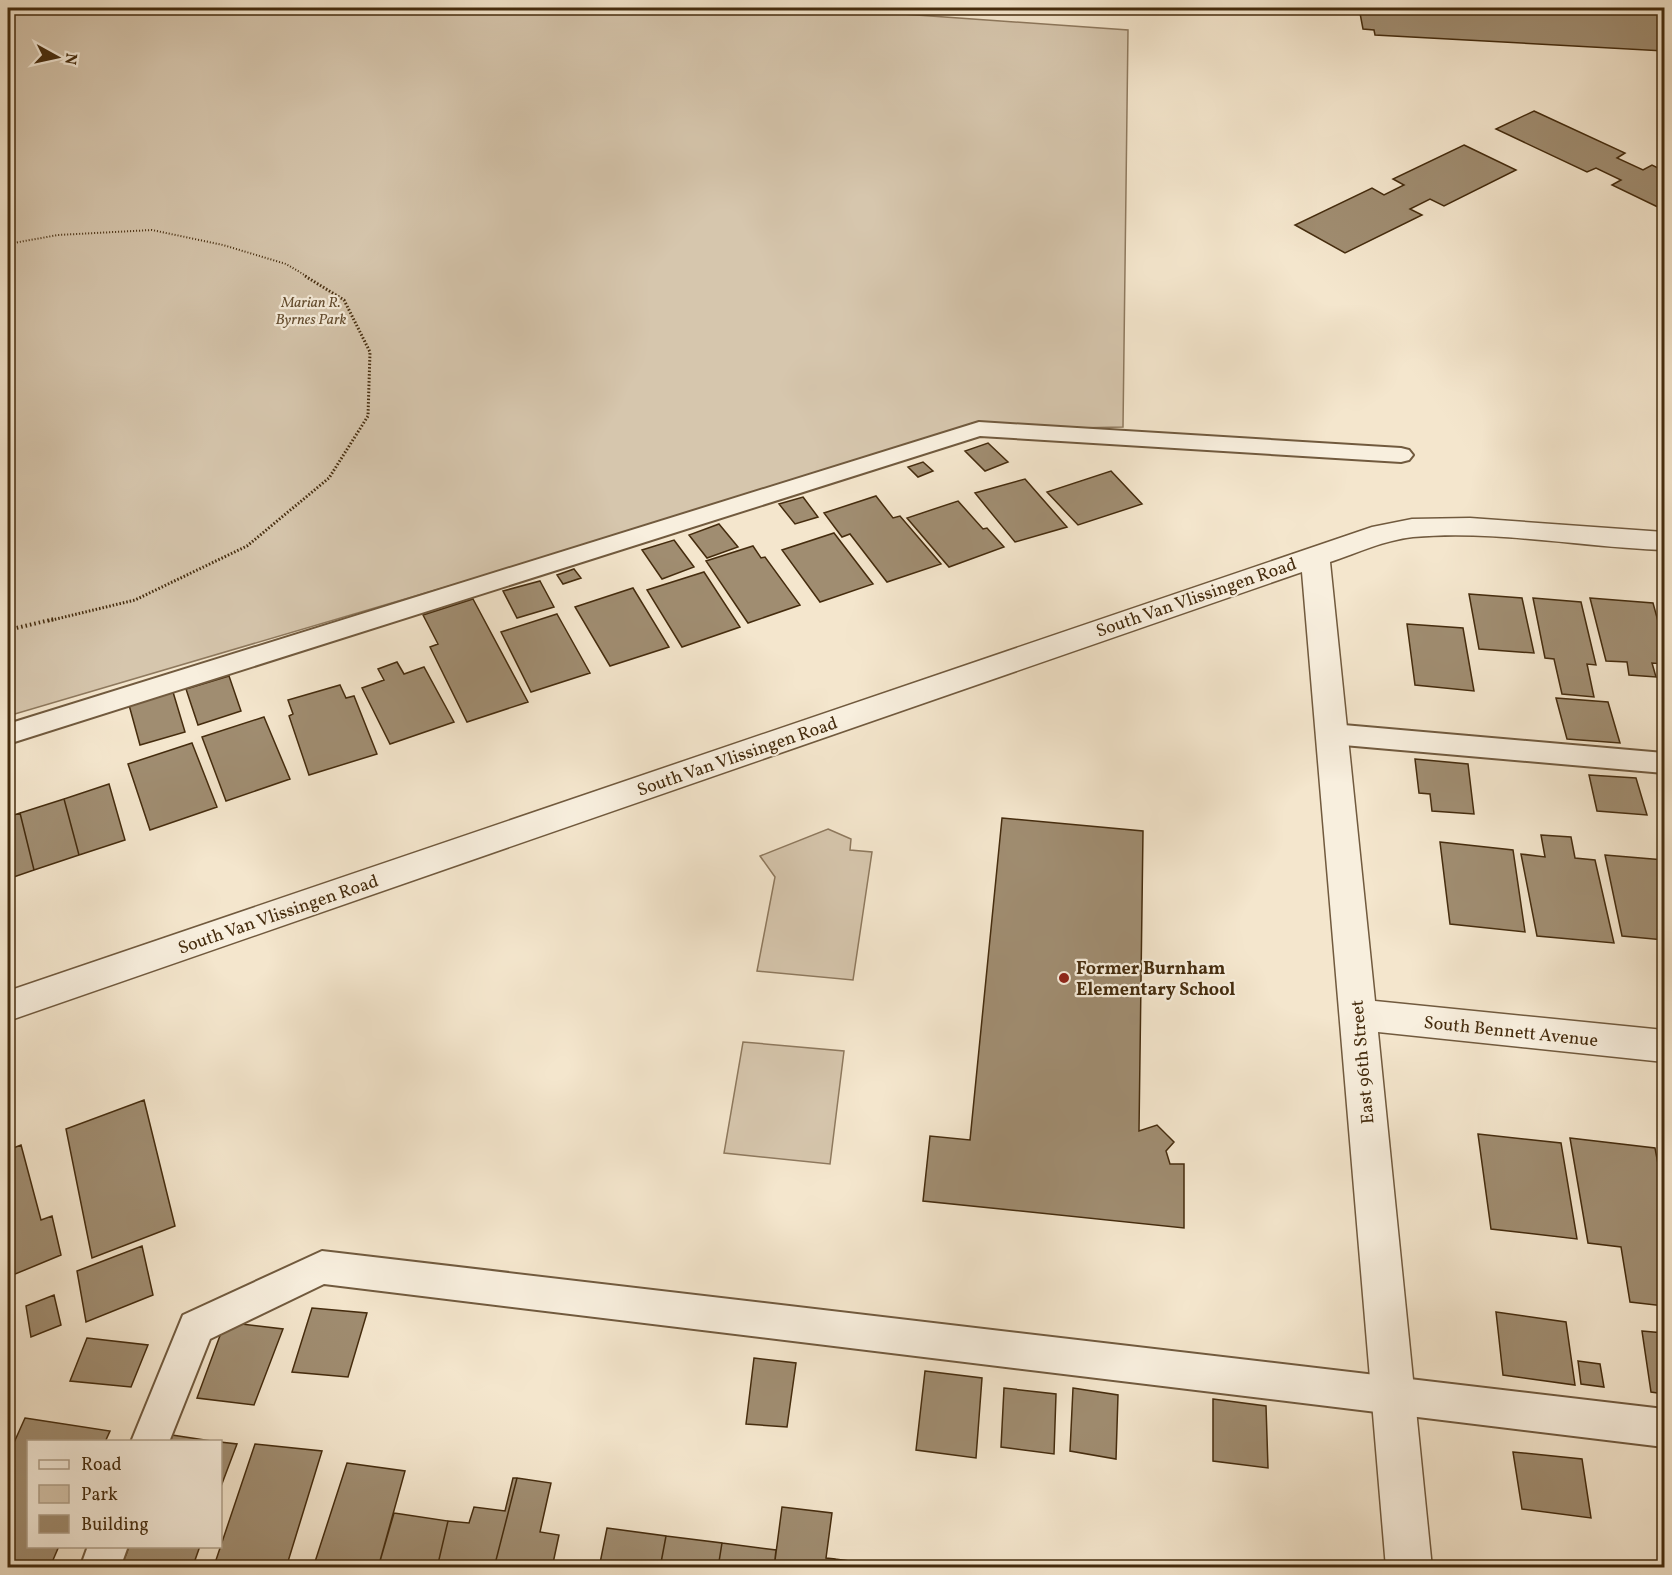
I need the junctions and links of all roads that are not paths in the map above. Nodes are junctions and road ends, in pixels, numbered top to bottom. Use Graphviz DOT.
graph roads {
  1 [pos="1401,455"];
  2 [pos="1665,541"];
  3 [pos="1315,556"];
  4 [pos="8,734"];
  5 [pos="1332,734"];
  6 [pos="1665,763"];
  7 [pos="8,1006"];
  8 [pos="1358,1015"];
  9 [pos="1665,1046"];
  10 [pos="1393,1396"];
  11 [pos="1665,1428"];
  12 [pos="151,1440"];
  13 [pos="107,1548"];
  14 [pos="100,1568"];
  15 [pos="1409,1568"];
  1 -- 4 [label="lane"];
  2 -- 3 [label="street, South Van Vlissingen Road"];
  3 -- 5 [label="street, East 96th Street"];
  3 -- 7 [label="street, South Van Vlissingen Road"];
  5 -- 6 [label="lane"];
  5 -- 8 [label="street, East 96th Street"];
  8 -- 9 [label="street, South Bennett Avenue"];
  8 -- 10 [label="street, East 96th Street"];
  10 -- 11 [label="lane"];
  10 -- 12 [label="lane"];
  10 -- 15 [label="street, East 96th Street"];
  13 -- 14 [label="lane"];
}
